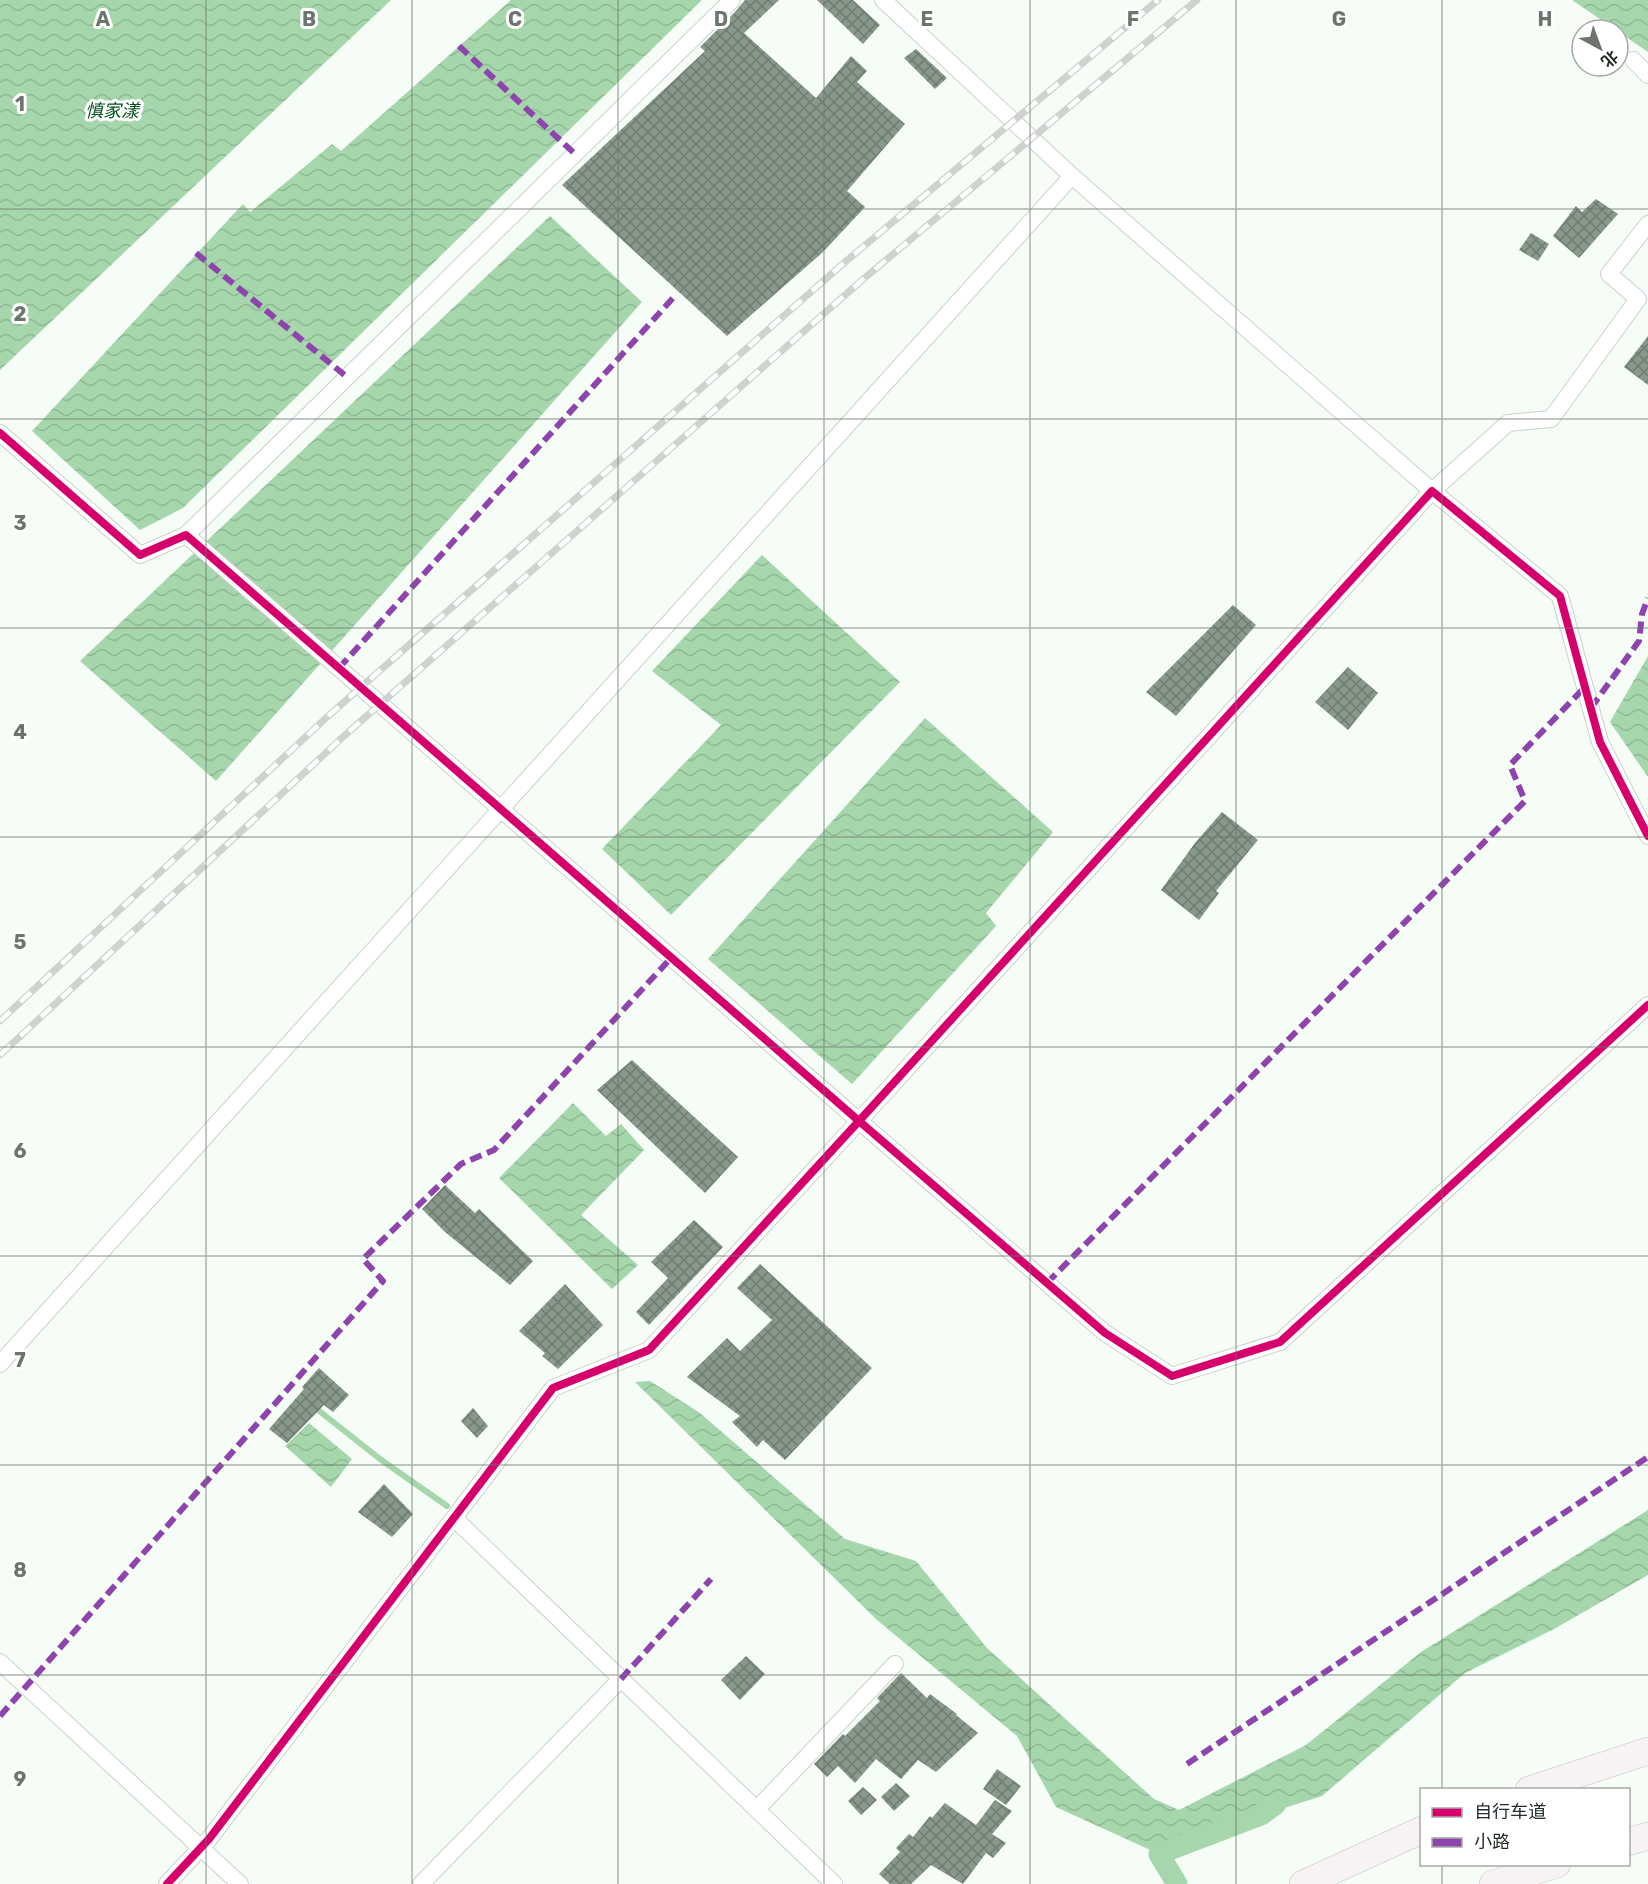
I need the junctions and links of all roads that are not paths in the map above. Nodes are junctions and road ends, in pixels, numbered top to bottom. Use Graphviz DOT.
graph roads {
  1 [pos="732,0"];
  2 [pos="883,0"];
  3 [pos="1633,60"];
  4 [pos="1648,75"];
  5 [pos="1072,176"];
  6 [pos="1648,224"];
  7 [pos="0,433"];
  8 [pos="1432,491"];
  9 [pos="186,535"];
  10 [pos="501,809"];
  11 [pos="1648,836"];
  12 [pos="1648,1005"];
  13 [pos="859,1121"];
  14 [pos="0,1364"];
  15 [pos="454,1518"];
  16 [pos="0,1662"];
  17 [pos="895,1664"];
  18 [pos="621,1679"];
  19 [pos="1648,1751"];
  20 [pos="1535,1788"];
  21 [pos="757,1809"];
  22 [pos="1420,1831"];
  23 [pos="1648,1836"];
  24 [pos="1630,1842"];
  25 [pos="201,1848"];
  26 [pos="1551,1866"];
  27 [pos="167,1884"];
  28 [pos="240,1884"];
  29 [pos="421,1884"];
  30 [pos="834,1884"];
  31 [pos="1303,1884"];
  32 [pos="1493,1884"];
  1 -- 9 [label="street"];
  2 -- 5 [label="street"];
  3 -- 4 [label="street"];
  5 -- 8 [label="street"];
  5 -- 10 [label="street"];
  6 -- 8 [label="street"];
  7 -- 9 [label="street"];
  8 -- 11 [label="street"];
  8 -- 13 [label="street"];
  9 -- 10 [label="street"];
  10 -- 13 [label="street"];
  10 -- 14 [label="street"];
  12 -- 13 [label="street"];
  13 -- 15 [label="street"];
  15 -- 18 [label="street"];
  15 -- 25 [label="street"];
  16 -- 25 [label="street"];
  17 -- 21 [label="street"];
  18 -- 21 [label="street"];
  18 -- 29 [label="street"];
  19 -- 20 [label="main road"];
  21 -- 30 [label="street"];
  22 -- 31 [label="main road"];
  23 -- 24 [label="main road"];
  25 -- 27 [label="street"];
  25 -- 28 [label="street"];
  26 -- 32 [label="main road"];
}
